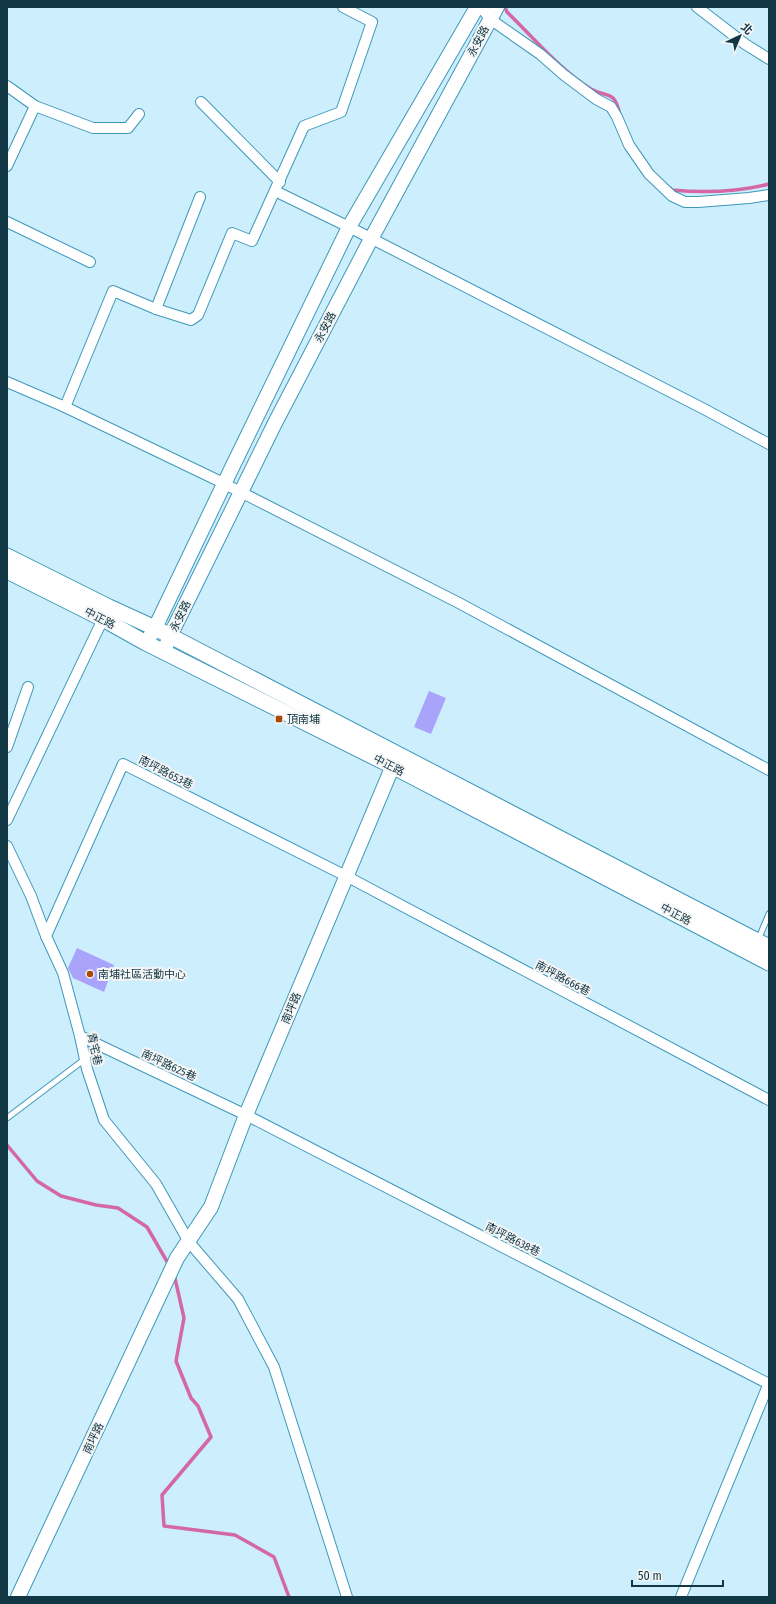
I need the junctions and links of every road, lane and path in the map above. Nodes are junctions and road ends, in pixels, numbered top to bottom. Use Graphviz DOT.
graph roads {
  1 [pos="342,7"];
  2 [pos="477,7"];
  3 [pos="481,7"];
  4 [pos="497,7"];
  5 [pos="697,7"];
  6 [pos="490,19"];
  7 [pos="769,59"];
  8 [pos="7,86"];
  9 [pos="201,102"];
  10 [pos="35,106"];
  11 [pos="139,114"];
  12 [pos="7,166"];
  13 [pos="280,182"];
  14 [pos="275,191"];
  15 [pos="769,194"];
  16 [pos="200,197"];
  17 [pos="7,222"];
  18 [pos="349,227"];
  19 [pos="371,239"];
  20 [pos="90,262"];
  21 [pos="156,309"];
  22 [pos="7,382"];
  23 [pos="65,408"];
  24 [pos="769,444"];
  25 [pos="224,484"];
  26 [pos="240,492"];
  27 [pos="7,556"];
  28 [pos="7,571"];
  29 [pos="103,619"];
  30 [pos="155,628"];
  31 [pos="170,636"];
  32 [pos="146,643"];
  33 [pos="164,652"];
  34 [pos="28,687"];
  35 [pos="7,748"];
  36 [pos="395,760"];
  37 [pos="769,770"];
  38 [pos="7,820"];
  39 [pos="7,846"];
  40 [pos="346,876"];
  41 [pos="769,914"];
  42 [pos="46,936"];
  43 [pos="760,947"];
  44 [pos="769,962"];
  45 [pos="80,1036"];
  46 [pos="99,1045"];
  47 [pos="85,1059"];
  48 [pos="769,1100"];
  49 [pos="246,1115"];
  50 [pos="7,1118"];
  51 [pos="189,1242"];
  52 [pos="769,1384"];
  53 [pos="18,1597"];
  54 [pos="347,1597"];
  55 [pos="681,1597"];
  1 -- 13 [label="street"];
  2 -- 18 [label="street, 永安路"];
  3 -- 6 [label="street"];
  4 -- 6 [label="street, 永安路"];
  5 -- 7 [label="street"];
  6 -- 15 [label="street"];
  6 -- 19 [label="street, 永安路"];
  8 -- 10 [label="street"];
  9 -- 13 [label="street"];
  10 -- 11 [label="street"];
  10 -- 12 [label="street"];
  13 -- 14 [label="street"];
  14 -- 18 [label="street"];
  14 -- 21 [label="street"];
  16 -- 21 [label="street"];
  17 -- 20 [label="street"];
  18 -- 19 [label="street"];
  18 -- 25 [label="street, 永安路"];
  19 -- 24 [label="street"];
  19 -- 26 [label="street, 永安路"];
  21 -- 23 [label="street"];
  22 -- 23 [label="street"];
  23 -- 25 [label="street"];
  25 -- 26 [label="street"];
  25 -- 30 [label="street, 永安路"];
  26 -- 31 [label="street, 永安路"];
  26 -- 37 [label="street"];
  27 -- 30 [label="main road, 中正路"];
  28 -- 29 [label="main road, 中正路"];
  29 -- 32 [label="main road, 中正路"];
  29 -- 38 [label="street"];
  30 -- 31 [label="main road, 中正路"];
  30 -- 32 [label="street, 永安路"];
  31 -- 33 [label="street, 永安路"];
  31 -- 36 [label="main road, 中正路"];
  32 -- 33 [label="main road, 中正路"];
  33 -- 36 [label="main road, 中正路"];
  34 -- 35 [label="street"];
  36 -- 40 [label="street, 南坪路"];
  36 -- 43 [label="main road, 中正路"];
  39 -- 42 [label="street, 青宅巷"];
  40 -- 42 [label="street, 南坪路653巷"];
  40 -- 48 [label="street, 南坪路666巷"];
  40 -- 49 [label="street, 南坪路"];
  41 -- 43 [label="lane"];
  42 -- 45 [label="street, 青宅巷"];
  43 -- 44 [label="main road, 中正路"];
  45 -- 46 [label="street, 南坪路625巷"];
  45 -- 47 [label="street, 青宅巷"];
  46 -- 47 [label="lane"];
  46 -- 49 [label="street, 南坪路625巷"];
  47 -- 50 [label="lane"];
  47 -- 51 [label="street, 青宅巷"];
  49 -- 51 [label="street, 南坪路"];
  49 -- 52 [label="street, 南坪路638巷"];
  51 -- 53 [label="street, 南坪路"];
  51 -- 54 [label="street, 青宅巷"];
  52 -- 55 [label="street"];
}
